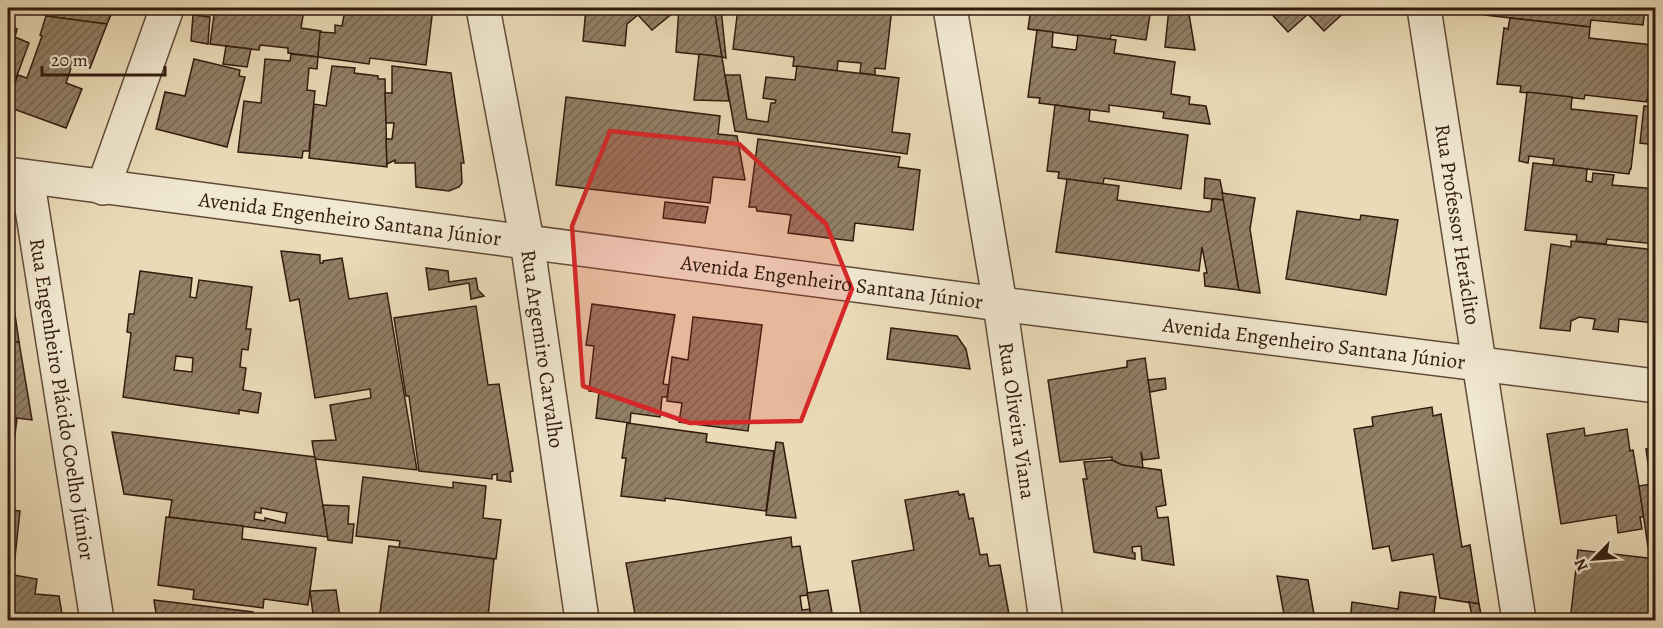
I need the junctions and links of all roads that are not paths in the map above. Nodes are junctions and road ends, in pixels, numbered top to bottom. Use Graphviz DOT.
graph roads {
  1 [pos="167,8"];
  2 [pos="483,8"];
  3 [pos="950,8"];
  4 [pos="1424,8"];
  5 [pos="17,176"];
  6 [pos="103,188"];
  7 [pos="527,241"];
  8 [pos="1000,304"];
  9 [pos="1480,364"];
  10 [pos="1656,386"];
  11 [pos="97,621"];
  12 [pos="582,621"];
  13 [pos="1046,621"];
  14 [pos="1520,621"];
  1 -- 6 [label="street"];
  2 -- 7 [label="street, Rua Argemiro Carvalho"];
  3 -- 8 [label="street, Rua Oliveira Viana"];
  4 -- 9 [label="street, Rua Professor Heráclito"];
  5 -- 6 [label="street, Avenida Engenheiro Santana Júnior"];
  5 -- 11 [label="street, Rua Engenheiro Plácido Coelho Júnior"];
  6 -- 7 [label="street, Avenida Engenheiro Santana Júnior"];
  7 -- 8 [label="street, Avenida Engenheiro Santana Júnior"];
  7 -- 12 [label="street, Rua Argemiro Carvalho"];
  8 -- 9 [label="street, Avenida Engenheiro Santana Júnior"];
  8 -- 13 [label="street, Rua Oliveira Viana"];
  9 -- 10 [label="street, Avenida Engenheiro Santana Júnior"];
  9 -- 14 [label="street, Rua Professor Heráclito"];
}
